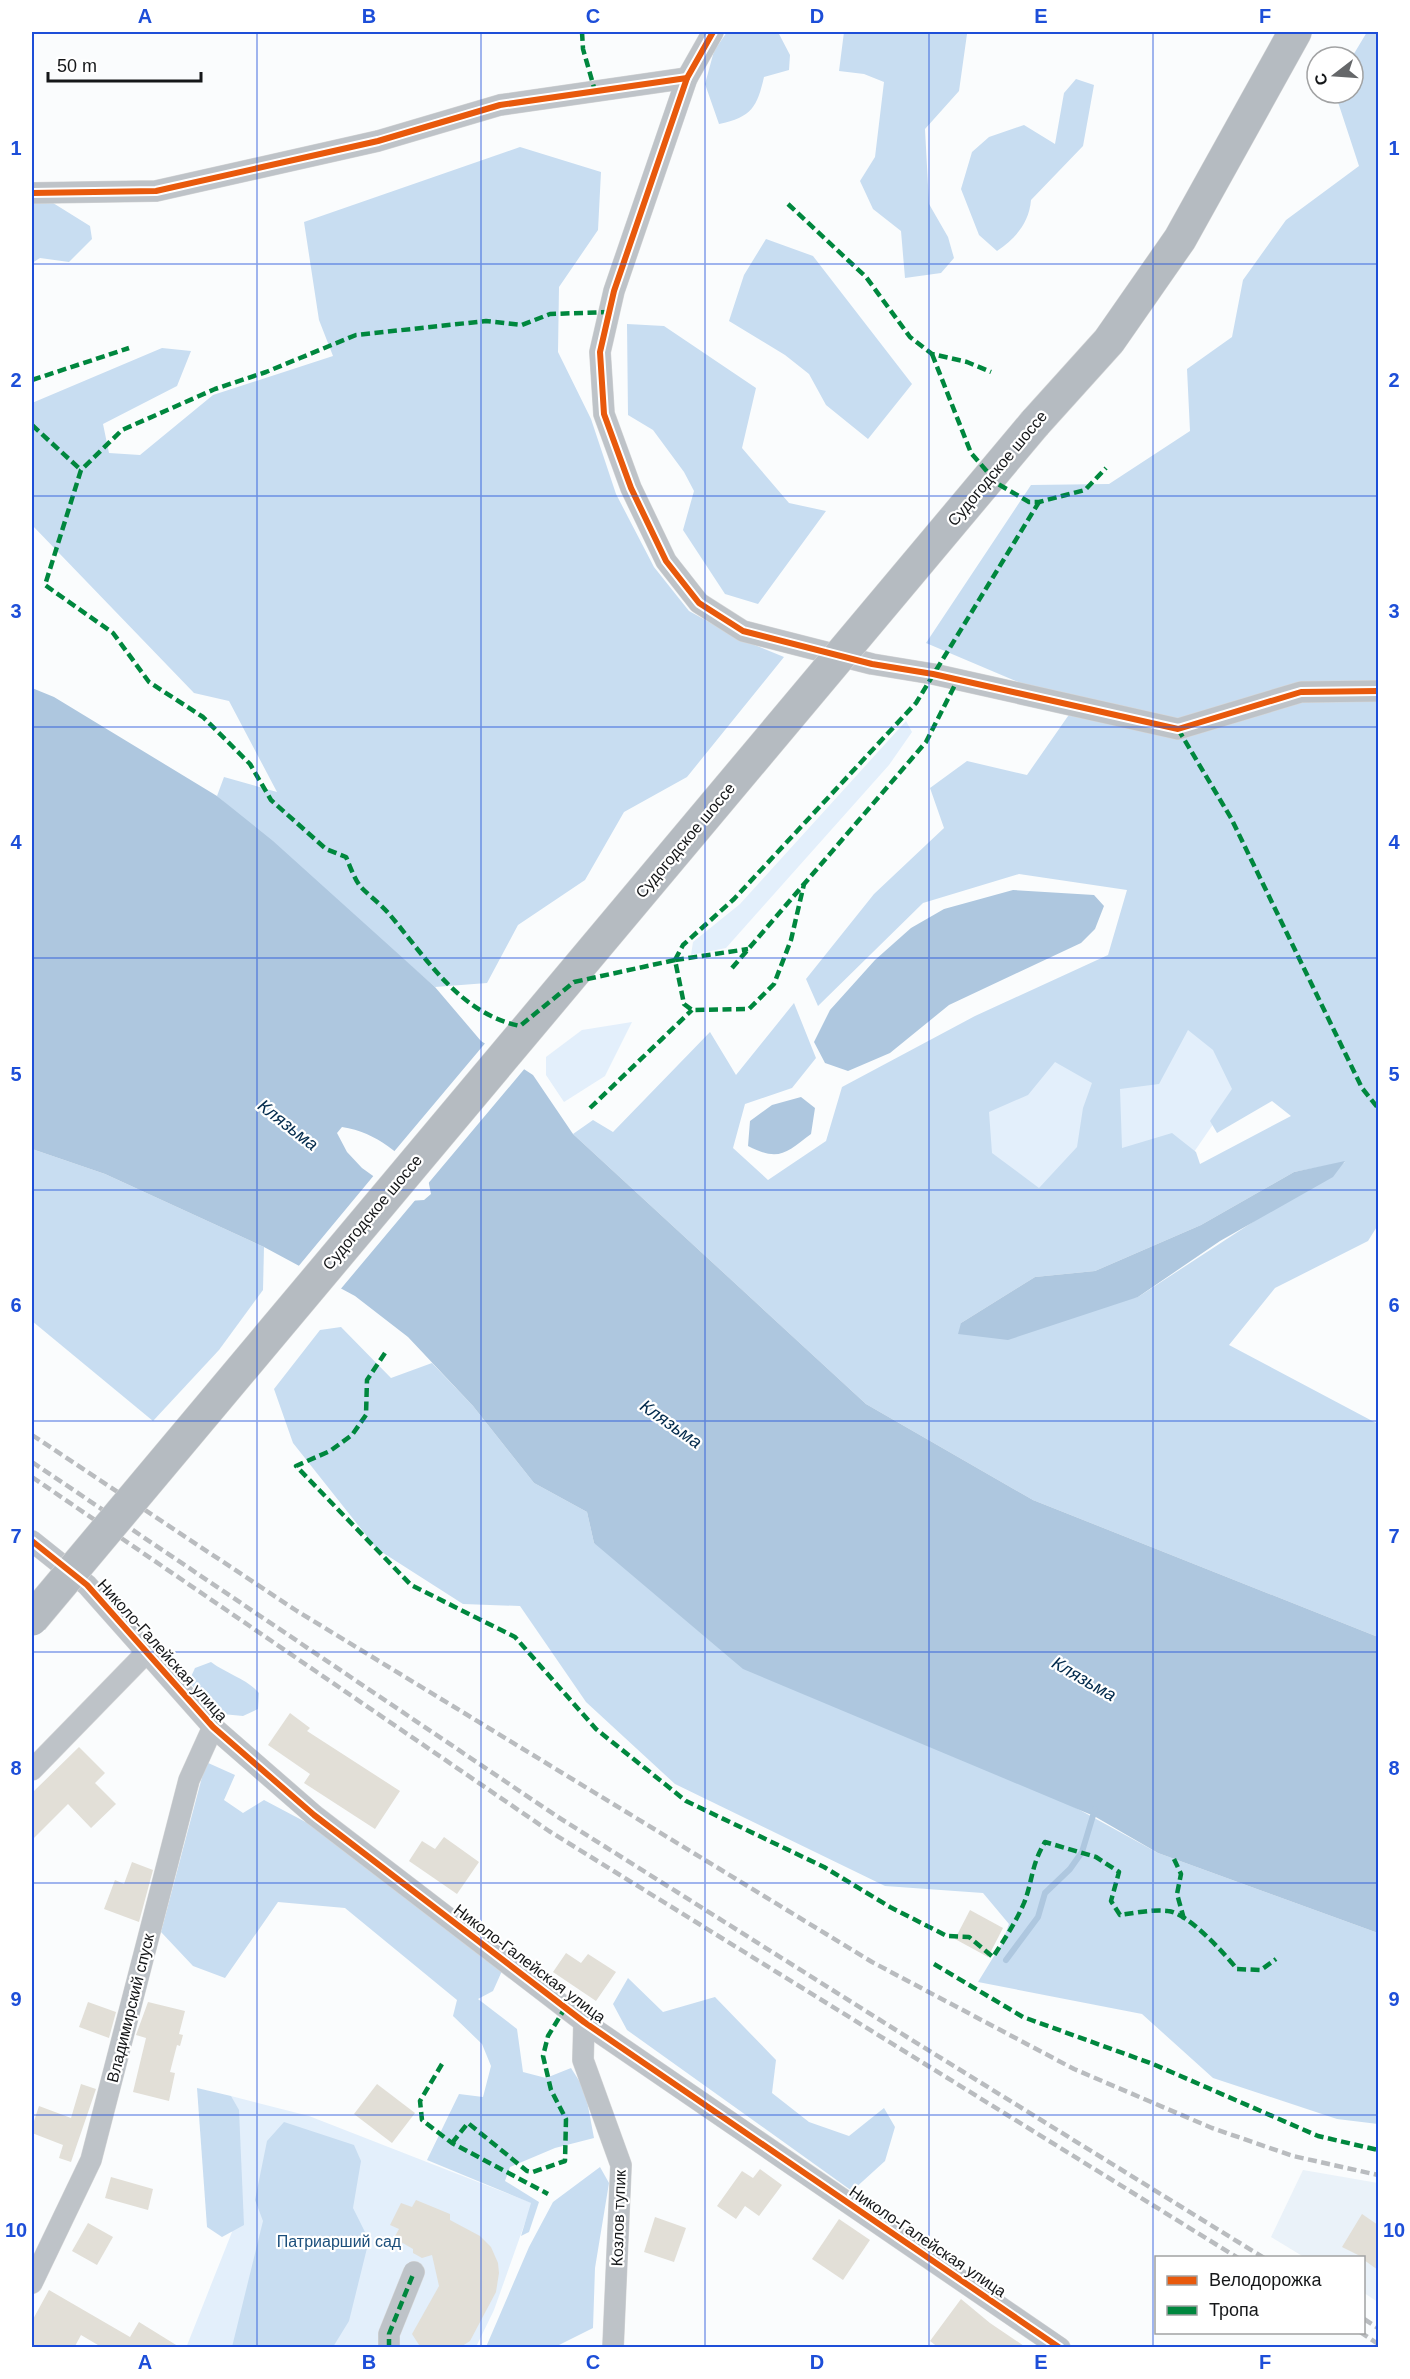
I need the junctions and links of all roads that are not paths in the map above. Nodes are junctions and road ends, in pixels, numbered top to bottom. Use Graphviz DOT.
graph roads {
  1 [pos="713,32"];
  2 [pos="1295,32"];
  3 [pos="687,78"];
  4 [pos="32,193"];
  5 [pos="1378,691"];
  6 [pos="32,1541"];
  7 [pos="32,1619"];
  8 [pos="147,1652"];
  9 [pos="213,1726"];
  10 [pos="32,1770"];
  11 [pos="584,2022"];
  12 [pos="414,2272"];
  13 [pos="32,2283"];
  14 [pos="389,2348"];
  15 [pos="613,2348"];
  16 [pos="1060,2348"];
  1 -- 3 [label="street"];
  2 -- 7 [label="main road, Судогодское шоссе, bridge"];
  3 -- 4 [label="street"];
  3 -- 5 [label="street"];
  6 -- 8 [label="street, Николо-Галейская улица"];
  8 -- 9 [label="street, Николо-Галейская улица"];
  8 -- 10 [label="street"];
  9 -- 11 [label="street, Николо-Галейская улица"];
  9 -- 13 [label="street, Владимирский спуск"];
  11 -- 15 [label="street, Козлов тупик"];
  11 -- 16 [label="street, Николо-Галейская улица"];
  12 -- 14 [label="street"];
}
